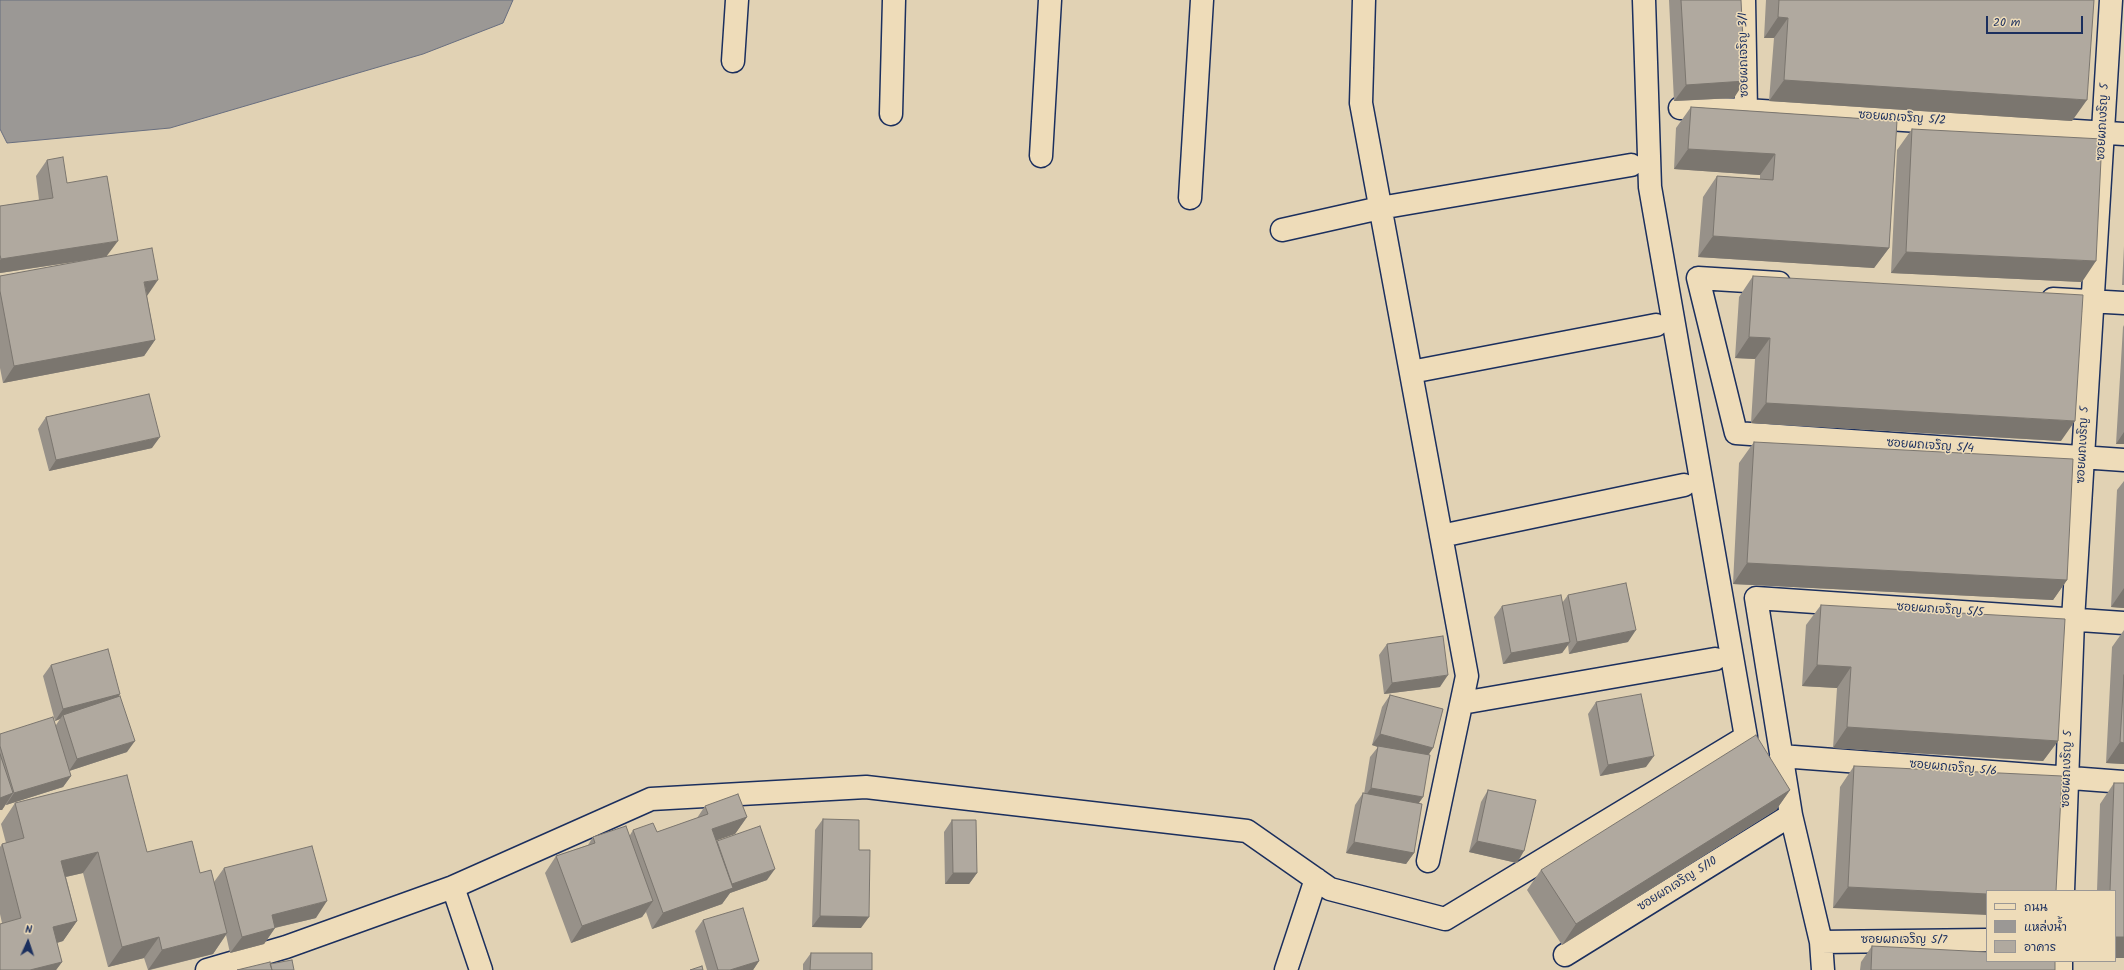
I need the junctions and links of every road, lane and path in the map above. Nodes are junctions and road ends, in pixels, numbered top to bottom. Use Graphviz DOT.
graph roads {
  1 [pos="737,0"];
  2 [pos="894,0"];
  3 [pos="1050,0"];
  4 [pos="1202,0"];
  5 [pos="1364,0"];
  6 [pos="1644,0"];
  7 [pos="1744,0"];
  8 [pos="2111,0"];
  9 [pos="733,61"];
  10 [pos="1680,108"];
  11 [pos="1746,110"];
  12 [pos="891,114"];
  13 [pos="2114,133"];
  14 [pos="1042,156"];
  15 [pos="1631,165"];
  16 [pos="1190,198"];
  17 [pos="1380,208"];
  18 [pos="1282,230"];
  19 [pos="1801,284"];
  20 [pos="2030,298"];
  21 [pos="2093,301"];
  22 [pos="2124,303"];
  23 [pos="1656,325"];
  24 [pos="1411,372"];
  25 [pos="2084,458"];
  26 [pos="2124,460"];
  27 [pos="1684,485"];
  28 [pos="1441,536"];
  29 [pos="2074,620"];
  30 [pos="2124,623"];
  31 [pos="1715,659"];
  32 [pos="1462,703"];
  33 [pos="1781,756"];
  34 [pos="2068,779"];
  35 [pos="2124,782"];
  36 [pos="1791,815"];
  37 [pos="1428,861"];
  38 [pos="1316,879"];
  39 [pos="452,887"];
  40 [pos="2063,890"];
  41 [pos="1986,940"];
  42 [pos="1821,942"];
  43 [pos="1565,955"];
  44 [pos="207,970"];
  45 [pos="481,970"];
  46 [pos="1286,970"];
  47 [pos="1822,970"];
  1 -- 9 [label="street"];
  2 -- 12 [label="street"];
  3 -- 14 [label="street"];
  4 -- 16 [label="street"];
  5 -- 17 [label="street"];
  6 -- 38 [label="street"];
  7 -- 11 [label="street, ซอยผถเจริญ 3/1"];
  8 -- 13 [label="street, ซอยผถเงริญ 5"];
  10 -- 11 [label="street, ซอยผถเจริญ 5/2"];
  11 -- 13 [label="street, ซอยผถเจริญ 5/2"];
  13 -- 21 [label="street, ซอยผถเงริญ 5"];
  15 -- 17 [label="street"];
  17 -- 18 [label="street"];
  17 -- 24 [label="street"];
  19 -- 25 [label="street, ซอยผถเจริญ 5/4"];
  20 -- 21 [label="street"];
  21 -- 22 [label="street"];
  21 -- 25 [label="street, ซอยผถเงริญ 5"];
  23 -- 24 [label="street"];
  24 -- 28 [label="street"];
  25 -- 26 [label="street, ซอยผถเจริญ 5/4"];
  25 -- 29 [label="street, ซอยผถเงริญ 5"];
  27 -- 28 [label="street"];
  28 -- 32 [label="street"];
  29 -- 30 [label="street, ซอยผถเจริญ 5/5"];
  29 -- 33 [label="street, ซอยผถเจริญ 5/5"];
  29 -- 34 [label="street, ซอยผถเงริญ 5"];
  31 -- 32 [label="street"];
  32 -- 37 [label="street"];
  33 -- 34 [label="street, ซอยผถเจริญ 5/6"];
  33 -- 36 [label="street"];
  34 -- 35 [label="street, ซอยผถเจริญ 5/6"];
  34 -- 40 [label="street, ซอยผถเงริญ 5"];
  36 -- 42 [label="street"];
  36 -- 43 [label="street, ซอยผถเจริญ 5/10"];
  38 -- 39 [label="street"];
  38 -- 46 [label="street"];
  39 -- 44 [label="street"];
  39 -- 45 [label="street"];
  41 -- 42 [label="street, ซอยผถเจริญ 5/7"];
  42 -- 47 [label="street"];
}
